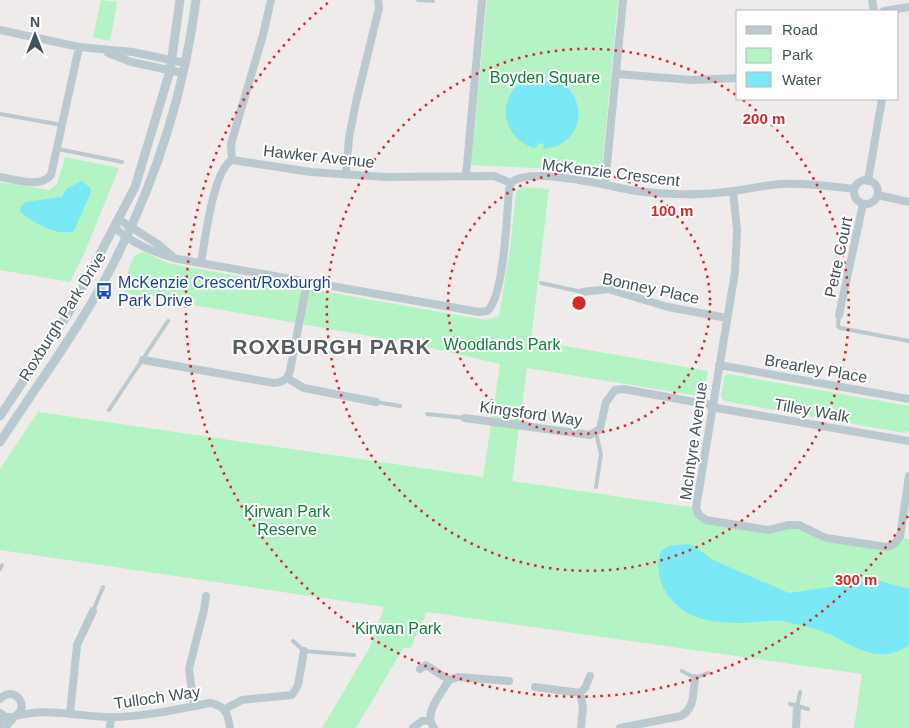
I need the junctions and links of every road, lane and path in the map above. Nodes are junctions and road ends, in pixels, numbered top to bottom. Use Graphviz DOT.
graph roads {
  1 [pos="180,0"];
  2 [pos="196,0"];
  3 [pos="271,0"];
  4 [pos="418,0"];
  5 [pos="482,0"];
  6 [pos="624,0"];
  7 [pos="380,1"];
  8 [pos="433,2"];
  9 [pos="909,7"];
  10 [pos="890,10"];
  11 [pos="0,30"];
  12 [pos="79,47"];
  13 [pos="99,50"];
  14 [pos="172,60"];
  15 [pos="185,63"];
  16 [pos="170,71"];
  17 [pos="184,73"];
  18 [pos="617,74"];
  19 [pos="736,78"];
  20 [pos="882,100"];
  21 [pos="0,114"];
  22 [pos="62,125"];
  23 [pos="58,149"];
  24 [pos="232,160"];
  25 [pos="122,162"];
  26 [pos="346,174"];
  27 [pos="466,176"];
  28 [pos="0,177"];
  29 [pos="868,181"];
  30 [pos="511,183"];
  31 [pos="605,185"];
  32 [pos="854,189"];
  33 [pos="733,191"];
  34 [pos="878,195"];
  35 [pos="909,202"];
  36 [pos="863,204"];
  37 [pos="118,219"];
  38 [pos="131,226"];
  39 [pos="115,228"];
  40 [pos="126,238"];
  41 [pos="178,259"];
  42 [pos="201,262"];
  43 [pos="307,282"];
  44 [pos="541,283"];
  45 [pos="582,292"];
  46 [pos="839,315"];
  47 [pos="727,318"];
  48 [pos="168,321"];
  49 [pos="909,341"];
  50 [pos="143,360"];
  51 [pos="719,365"];
  52 [pos="287,378"];
  53 [pos="909,399"];
  54 [pos="376,402"];
  55 [pos="400,406"];
  56 [pos="711,406"];
  57 [pos="109,410"];
  58 [pos="426,414"];
  59 [pos="0,416"];
  60 [pos="465,418"];
  61 [pos="596,433"];
  62 [pos="909,441"];
  63 [pos="0,442"];
  64 [pos="909,476"];
  65 [pos="596,488"];
  66 [pos="103,586"];
  67 [pos="206,596"];
  68 [pos="93,611"];
  69 [pos="293,641"];
  70 [pos="304,651"];
  71 [pos="354,655"];
  72 [pos="420,669"];
  73 [pos="682,671"];
  74 [pos="708,673"];
  75 [pos="590,676"];
  76 [pos="695,678"];
  77 [pos="449,680"];
  78 [pos="509,681"];
  79 [pos="535,687"];
  80 [pos="800,692"];
  81 [pos="580,693"];
  82 [pos="1,697"];
  83 [pos="21,700"];
  84 [pos="194,706"];
  85 [pos="794,706"];
  86 [pos="224,708"];
  87 [pos="808,709"];
  88 [pos="42,712"];
  89 [pos="0,714"];
  90 [pos="70,714"];
  91 [pos="15,717"];
  92 [pos="111,717"];
  93 [pos="429,720"];
  94 [pos="1,728"];
  95 [pos="6,728"];
  96 [pos="110,728"];
  97 [pos="230,728"];
  98 [pos="413,728"];
  99 [pos="434,728"];
  100 [pos="581,728"];
  101 [pos="620,728"];
  102 [pos="796,728"];
  1 -- 14 [label="street, Roxburgh Park Drive"];
  2 -- 15 [label="street, Roxburgh Park Drive"];
  3 -- 24 [label="street"];
  4 -- 8 [label="lane"];
  5 -- 27 [label="street"];
  6 -- 18 [label="street"];
  7 -- 26 [label="street"];
  9 -- 10 [label="street"];
  11 -- 12 [label="street"];
  12 -- 13 [label="street"];
  12 -- 22 [label="street"];
  13 -- 14 [label="street"];
  13 -- 16 [label="street"];
  14 -- 15 [label="street"];
  14 -- 16 [label="street, Roxburgh Park Drive"];
  15 -- 17 [label="street, Roxburgh Park Drive"];
  16 -- 17 [label="street"];
  16 -- 37 [label="street, Roxburgh Park Drive"];
  17 -- 38 [label="street, Roxburgh Park Drive"];
  18 -- 19 [label="street"];
  18 -- 31 [label="street"];
  20 -- 29 [label="street"];
  21 -- 22 [label="lane"];
  22 -- 23 [label="street"];
  23 -- 25 [label="lane"];
  23 -- 28 [label="street"];
  24 -- 26 [label="street, Hawker Avenue"];
  24 -- 42 [label="street"];
  26 -- 27 [label="street, Hawker Avenue"];
  27 -- 30 [label="street, Hawker Avenue"];
  29 -- 32 [label="street"];
  29 -- 34 [label="street"];
  30 -- 31 [label="street, McKenzie Crescent"];
  30 -- 43 [label="street"];
  31 -- 33 [label="street, McKenzie Crescent"];
  32 -- 33 [label="street, McKenzie Crescent"];
  32 -- 36 [label="street"];
  33 -- 47 [label="street, McIntyre Avenue"];
  34 -- 35 [label="street"];
  34 -- 36 [label="street"];
  36 -- 46 [label="street, Petre Court"];
  37 -- 38 [label="street"];
  37 -- 39 [label="street, Roxburgh Park Drive"];
  38 -- 40 [label="street, Roxburgh Park Drive"];
  38 -- 41 [label="street"];
  39 -- 40 [label="street"];
  39 -- 59 [label="street, Roxburgh Park Drive"];
  40 -- 41 [label="street"];
  40 -- 63 [label="street, Roxburgh Park Drive"];
  41 -- 42 [label="street"];
  42 -- 43 [label="street"];
  43 -- 52 [label="street"];
  44 -- 45 [label="lane, Bonney Place"];
  45 -- 47 [label="street, Bonney Place"];
  46 -- 49 [label="lane"];
  47 -- 51 [label="street, McIntyre Avenue"];
  48 -- 50 [label="lane"];
  50 -- 52 [label="street"];
  50 -- 57 [label="lane"];
  51 -- 53 [label="street, Brearley Place"];
  51 -- 56 [label="street, McIntyre Avenue"];
  52 -- 54 [label="street"];
  54 -- 55 [label="lane"];
  56 -- 61 [label="street, Kingsford Way"];
  56 -- 62 [label="street, Tilley Walk"];
  56 -- 64 [label="street, McIntyre Avenue"];
  58 -- 60 [label="lane"];
  60 -- 61 [label="street, Kingsford Way"];
  61 -- 65 [label="lane"];
  66 -- 68 [label="lane"];
  67 -- 84 [label="street"];
  68 -- 90 [label="street"];
  69 -- 70 [label="lane"];
  70 -- 71 [label="lane"];
  70 -- 86 [label="street"];
  72 -- 77 [label="street"];
  73 -- 76 [label="lane"];
  74 -- 76 [label="lane"];
  75 -- 81 [label="street"];
  76 -- 101 [label="street"];
  77 -- 78 [label="street"];
  77 -- 93 [label="street"];
  79 -- 81 [label="street"];
  80 -- 85 [label="lane"];
  81 -- 100 [label="street"];
  82 -- 83 [label="street, Tulloch Way"];
  83 -- 88 [label="street, Tulloch Way"];
  83 -- 91 [label="street"];
  84 -- 86 [label="street, Tulloch Way"];
  84 -- 92 [label="street, Tulloch Way"];
  85 -- 87 [label="lane"];
  85 -- 102 [label="street"];
  86 -- 97 [label="street"];
  88 -- 90 [label="street, Tulloch Way"];
  88 -- 91 [label="street, Tulloch Way"];
  89 -- 91 [label="street"];
  89 -- 94 [label="street"];
  90 -- 92 [label="street, Tulloch Way"];
  91 -- 95 [label="street"];
  92 -- 96 [label="street"];
  93 -- 98 [label="street"];
  93 -- 99 [label="street"];
}
